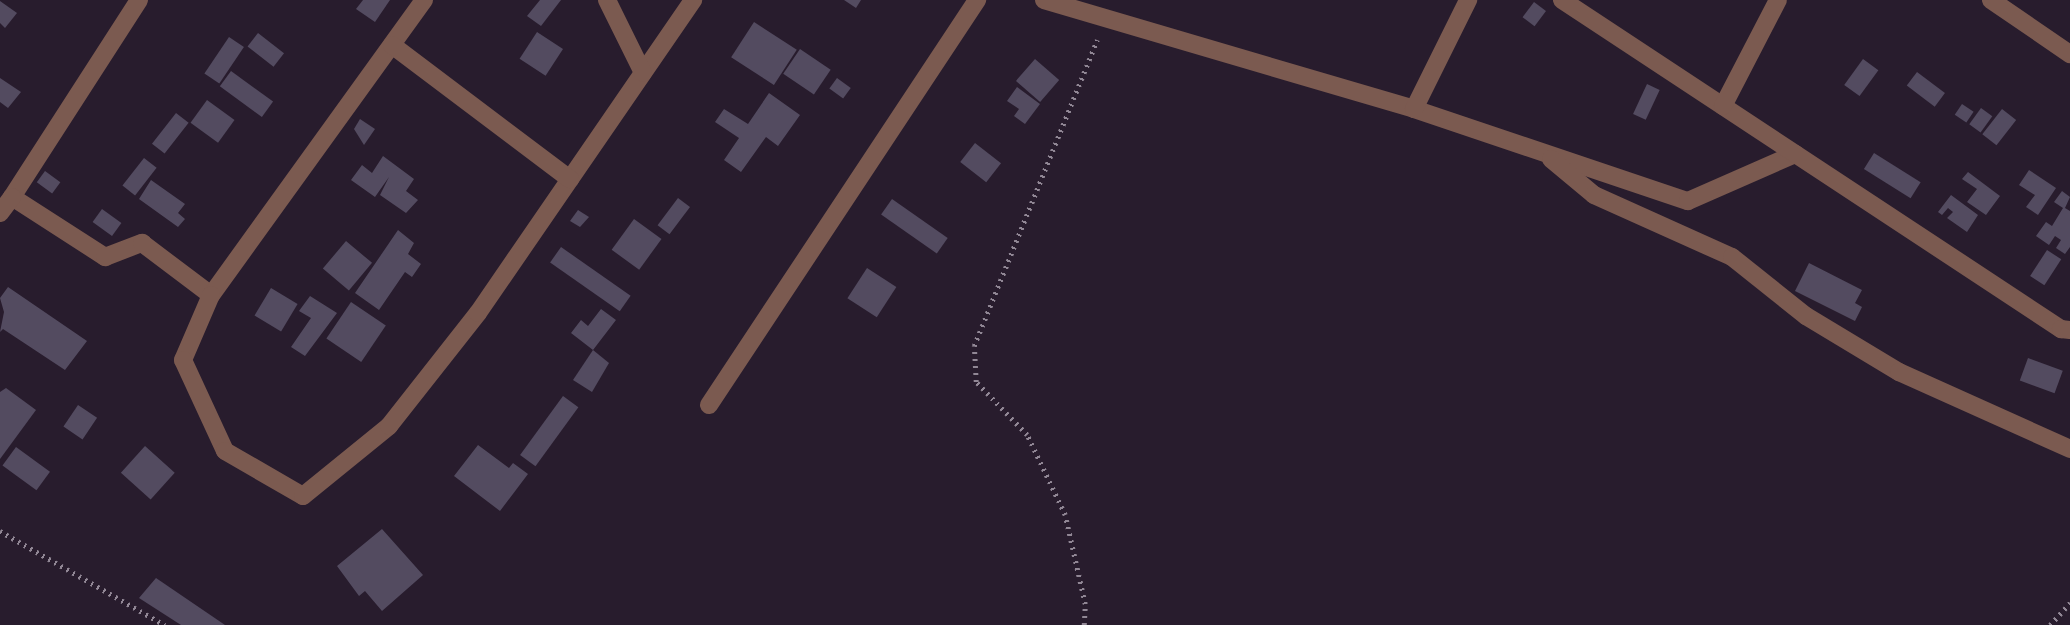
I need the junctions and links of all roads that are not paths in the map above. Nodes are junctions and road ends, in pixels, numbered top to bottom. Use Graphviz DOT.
graph roads {
  1 [pos="138,0"];
  2 [pos="424,0"];
  3 [pos="607,0"];
  4 [pos="693,0"];
  5 [pos="977,0"];
  6 [pos="1044,0"];
  7 [pos="1468,0"];
  8 [pos="1562,0"];
  9 [pos="1778,0"];
  10 [pos="1991,0"];
  11 [pos="393,45"];
  12 [pos="2070,54"];
  13 [pos="643,73"];
  14 [pos="1723,106"];
  15 [pos="1414,109"];
  16 [pos="1543,152"];
  17 [pos="1795,154"];
  18 [pos="570,179"];
  19 [pos="12,197"];
  20 [pos="0,213"];
  21 [pos="211,295"];
  22 [pos="2070,330"];
  23 [pos="709,405"];
  24 [pos="2070,449"];
  1 -- 19 [label="street"];
  2 -- 11 [label="street"];
  3 -- 13 [label="street"];
  4 -- 13 [label="street"];
  5 -- 23 [label="street"];
  6 -- 15 [label="street"];
  7 -- 15 [label="street"];
  8 -- 14 [label="street"];
  9 -- 14 [label="street"];
  10 -- 12 [label="street"];
  11 -- 18 [label="street"];
  11 -- 21 [label="street"];
  13 -- 18 [label="street"];
  14 -- 17 [label="street"];
  15 -- 16 [label="street"];
  16 -- 17 [label="street"];
  16 -- 24 [label="street"];
  17 -- 22 [label="street"];
  18 -- 21 [label="street"];
  19 -- 20 [label="street"];
  19 -- 21 [label="street"];
}
